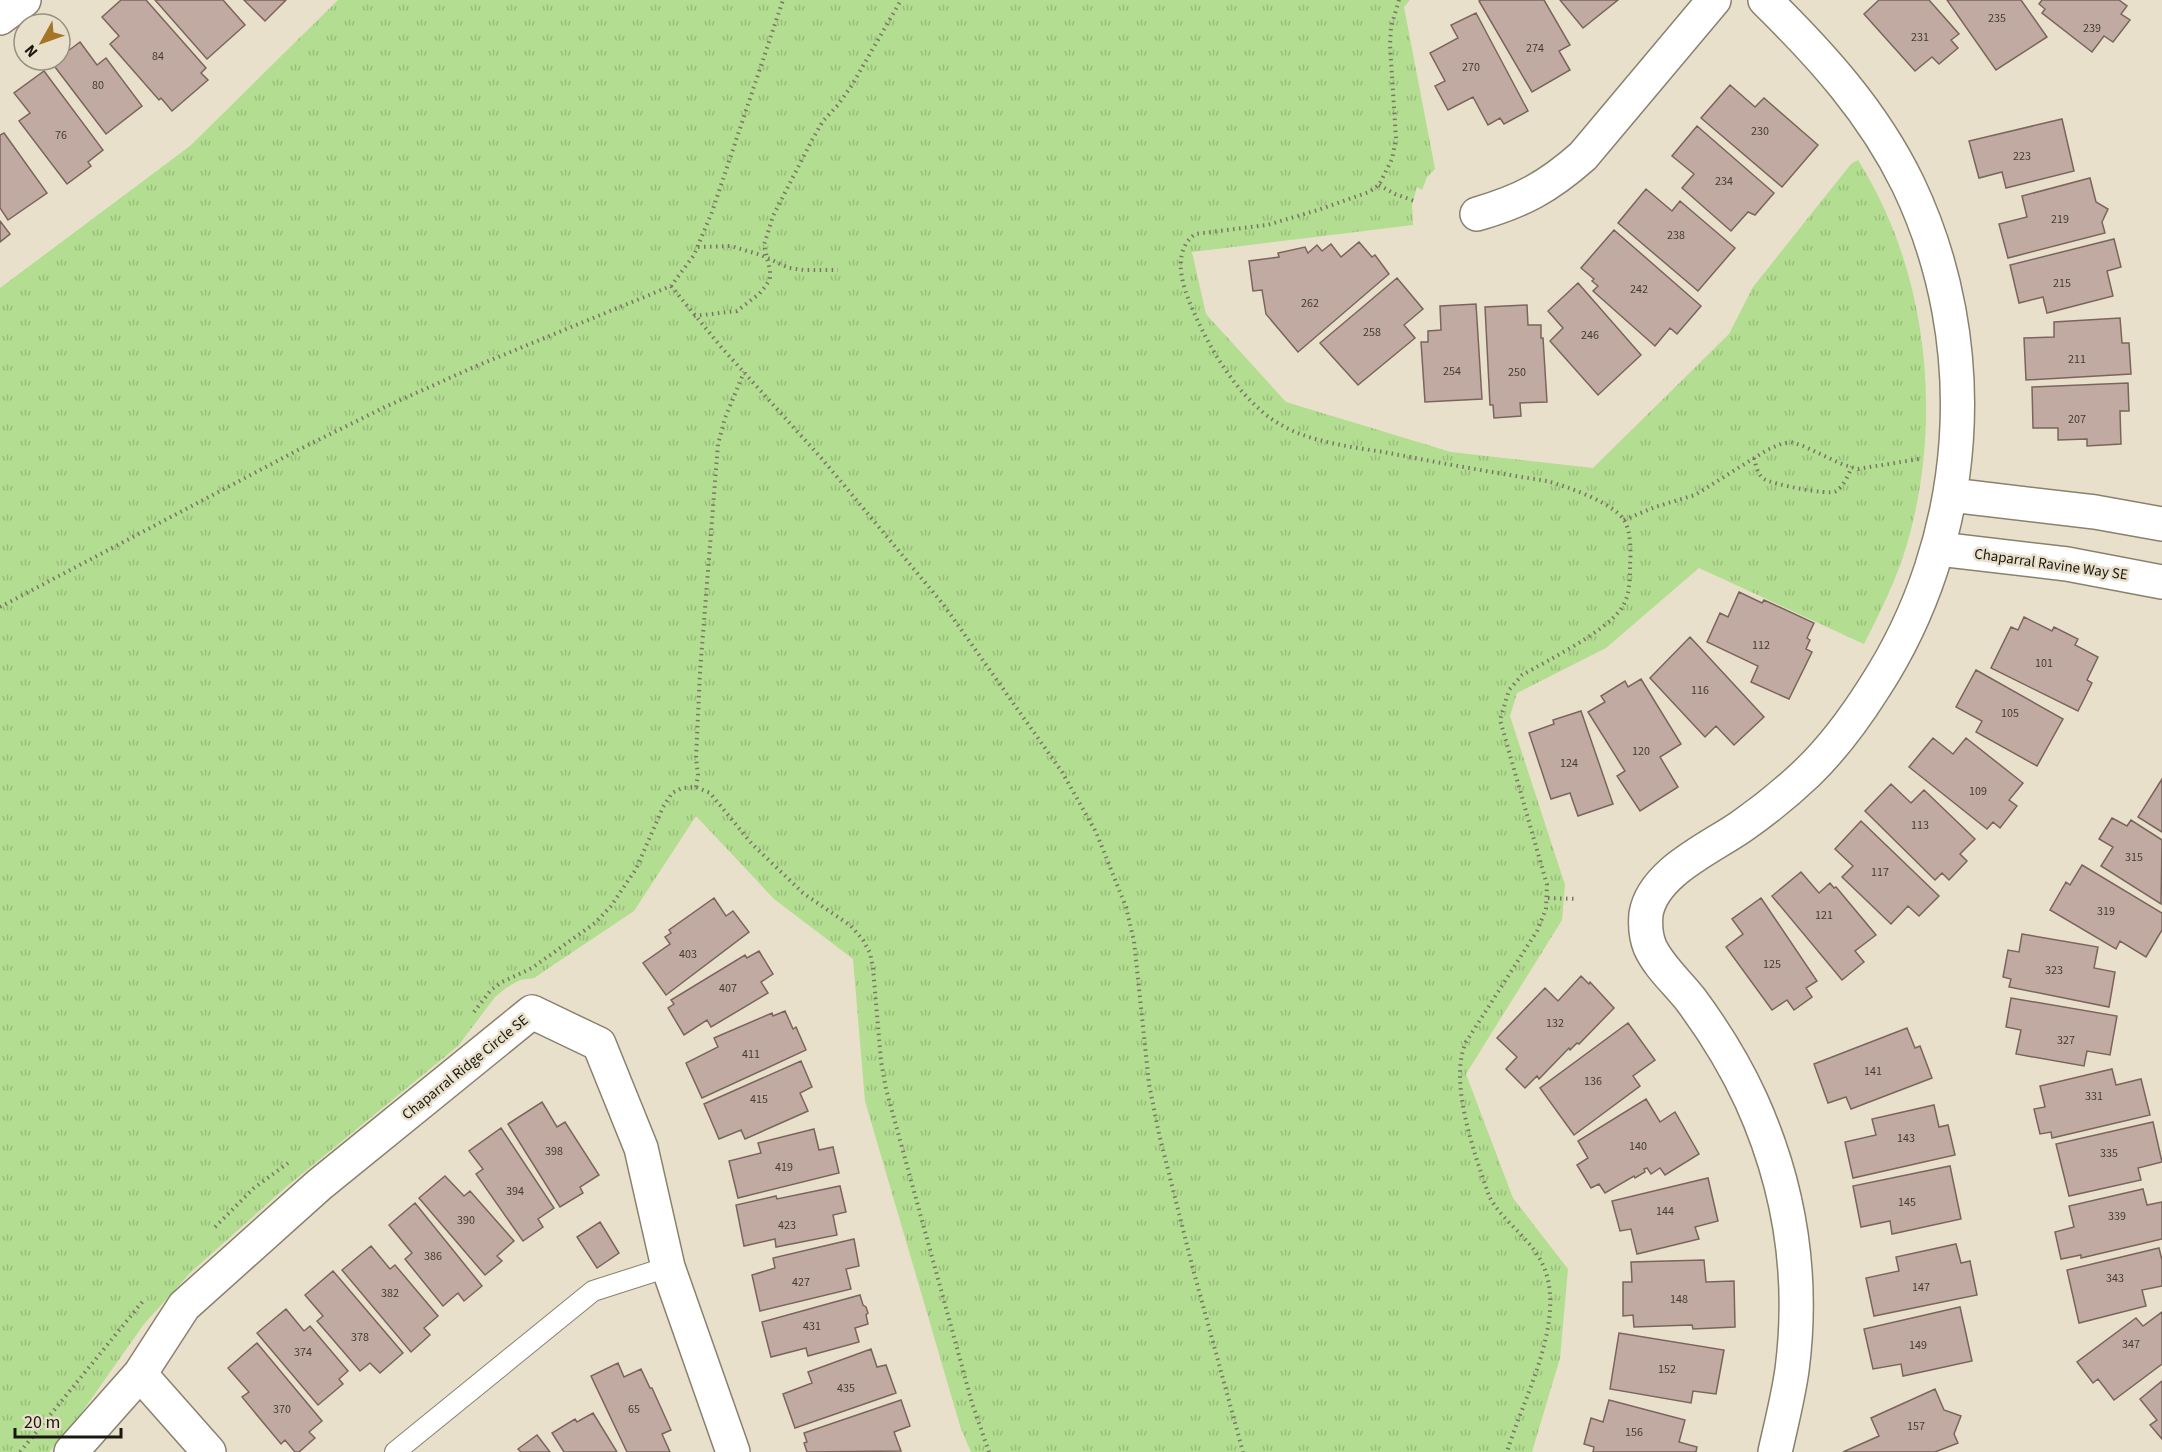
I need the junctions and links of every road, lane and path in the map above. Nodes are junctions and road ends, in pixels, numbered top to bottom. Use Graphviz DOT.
graph roads {
  1 [pos="24,0"];
  2 [pos="783,0"];
  3 [pos="901,0"];
  4 [pos="1398,0"];
  5 [pos="1714,0"];
  6 [pos="1765,0"];
  7 [pos="0,18"];
  8 [pos="1379,185"];
  9 [pos="1417,202"];
  10 [pos="1477,214"];
  11 [pos="698,247"];
  12 [pos="766,258"];
  13 [pos="838,270"];
  14 [pos="671,286"];
  15 [pos="694,316"];
  16 [pos="744,372"];
  17 [pos="1754,458"];
  18 [pos="1928,459"];
  19 [pos="1852,467"];
  20 [pos="1624,520"];
  21 [pos="1945,522"];
  22 [pos="2162,525"];
  23 [pos="2162,582"];
  24 [pos="0,607"];
  25 [pos="696,787"];
  26 [pos="1548,897"];
  27 [pos="1578,899"];
  28 [pos="668,1267"];
  29 [pos="140,1374"];
  30 [pos="71,1452"];
  31 [pos="208,1452"];
  32 [pos="394,1452"];
  33 [pos="733,1452"];
  34 [pos="1243,1452"];
  35 [pos="1507,1452"];
  36 [pos="1775,1452"];
  1 -- 7 [label="street"];
  2 -- 11 [label="path"];
  3 -- 12 [label="path"];
  4 -- 8 [label="path"];
  5 -- 10 [label="street"];
  6 -- 21 [label="street"];
  8 -- 9 [label="path"];
  8 -- 20 [label="path"];
  11 -- 12 [label="path"];
  11 -- 14 [label="path"];
  12 -- 13 [label="path"];
  12 -- 15 [label="path"];
  14 -- 15 [label="path"];
  14 -- 24 [label="path"];
  15 -- 16 [label="path"];
  16 -- 25 [label="path"];
  16 -- 34 [label="path"];
  17 -- 19 [label="path"];
  17 -- 19 [label="path"];
  17 -- 20 [label="path"];
  18 -- 19 [label="path"];
  20 -- 26 [label="path"];
  21 -- 22 [label="street"];
  21 -- 23 [label="street, Chaparral Ravine Way SE"];
  21 -- 36 [label="street"];
  26 -- 27 [label="path"];
  26 -- 35 [label="path"];
  28 -- 29 [label="street, Chaparral Ridge Circle SE"];
  28 -- 32 [label="lane"];
  28 -- 33 [label="street, Chaparral Ridge Circle SE"];
  29 -- 30 [label="street, Chaparral Ridge Circle SE"];
  29 -- 31 [label="street"];
}
